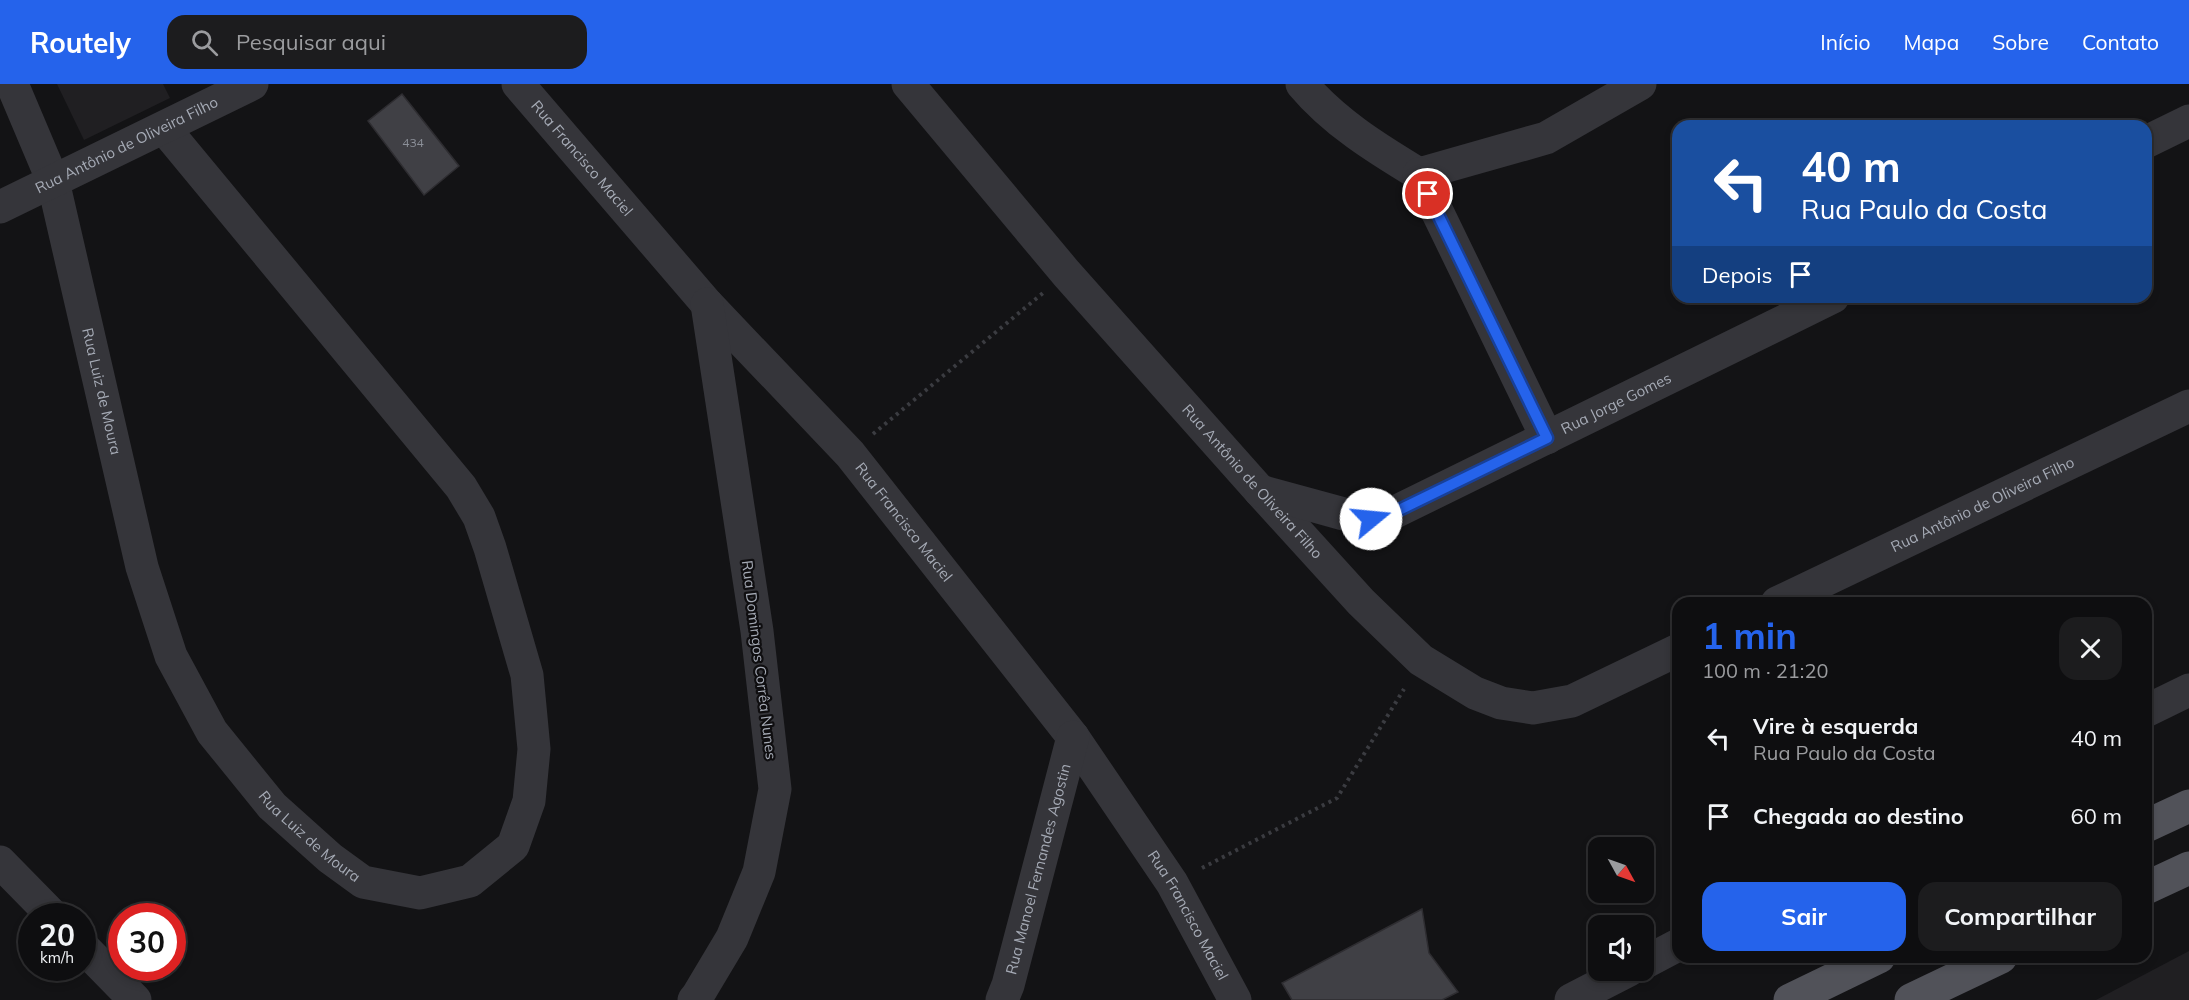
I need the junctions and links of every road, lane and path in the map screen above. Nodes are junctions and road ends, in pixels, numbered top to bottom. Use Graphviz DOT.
graph roads {
  1 [pos="12,84"];
  2 [pos="252,84"];
  3 [pos="518,84"];
  4 [pos="908,84"];
  5 [pos="1302,84"];
  6 [pos="1640,84"];
  7 [pos="13,119"];
  8 [pos="2189,121"];
  9 [pos="164,128"];
  10 [pos="2152,139"];
  11 [pos="1419,174"];
  12 [pos="53,181"];
  13 [pos="0,207"];
  14 [pos="1066,273"];
  15 [pos="1821,303"];
  16 [pos="706,304"];
  17 [pos="2189,406"];
  18 [pos="1547,438"];
  19 [pos="850,454"];
  20 [pos="1260,491"];
  21 [pos="1790,597"];
  22 [pos="1672,653"];
  23 [pos="1421,660"];
  24 [pos="2189,690"];
  25 [pos="2152,708"];
  26 [pos="1073,737"];
  27 [pos="2189,806"];
  28 [pos="2152,823"];
  29 [pos="1,865"];
  30 [pos="2189,868"];
  31 [pos="1172,883"];
  32 [pos="2152,885"];
  33 [pos="40,903"];
  34 [pos="1672,948"];
  35 [pos="1654,958"];
  36 [pos="96,960"];
  37 [pos="1867,963"];
  38 [pos="1988,963"];
  39 [pos="1608,981"];
  40 [pos="135,1000"];
  41 [pos="694,1000"];
  42 [pos="1002,1000"];
  43 [pos="1235,1000"];
  44 [pos="1571,1000"];
  45 [pos="1790,1000"];
  46 [pos="1911,1000"];
  1 -- 7 [label="street, Rua Luiz de Moura"];
  2 -- 9 [label="street, Rua Antônio de Oliveira Filho"];
  3 -- 16 [label="street, Rua Francisco Maciel"];
  4 -- 14 [label="street, Rua Antônio de Oliveira Filho"];
  5 -- 11 [label="street"];
  6 -- 11 [label="street"];
  7 -- 12 [label="street, Rua Luiz de Moura"];
  8 -- 10 [label="street"];
  9 -- 12 [label="street, Rua Antônio de Oliveira Filho"];
  9 -- 12 [label="street, Rua Luiz de Moura"];
  11 -- 18 [label="street"];
  12 -- 13 [label="street, Rua Antônio de Oliveira Filho"];
  14 -- 19 [label="path"];
  14 -- 20 [label="street, Rua Antônio de Oliveira Filho"];
  15 -- 18 [label="street, Rua Jorge Gomes"];
  16 -- 19 [label="street, Rua Francisco Maciel"];
  16 -- 41 [label="street, Rua Domingos Corrêa Nunes"];
  17 -- 21 [label="street, Rua Antônio de Oliveira Filho"];
  18 -- 20 [label="street, Rua Jorge Gomes"];
  19 -- 26 [label="street, Rua Francisco Maciel"];
  20 -- 23 [label="street, Rua Antônio de Oliveira Filho"];
  22 -- 23 [label="street, Rua Antônio de Oliveira Filho"];
  23 -- 31 [label="path"];
  24 -- 25 [label="street"];
  26 -- 31 [label="street, Rua Francisco Maciel"];
  26 -- 42 [label="street, Rua Manoel Fernandes Agostin"];
  27 -- 28 [label="main road"];
  29 -- 33 [label="street"];
  30 -- 32 [label="main road"];
  31 -- 43 [label="street, Rua Francisco Maciel"];
  34 -- 35 [label="street"];
  36 -- 40 [label="street"];
  37 -- 45 [label="main road"];
  38 -- 46 [label="main road"];
  39 -- 44 [label="street"];
}
